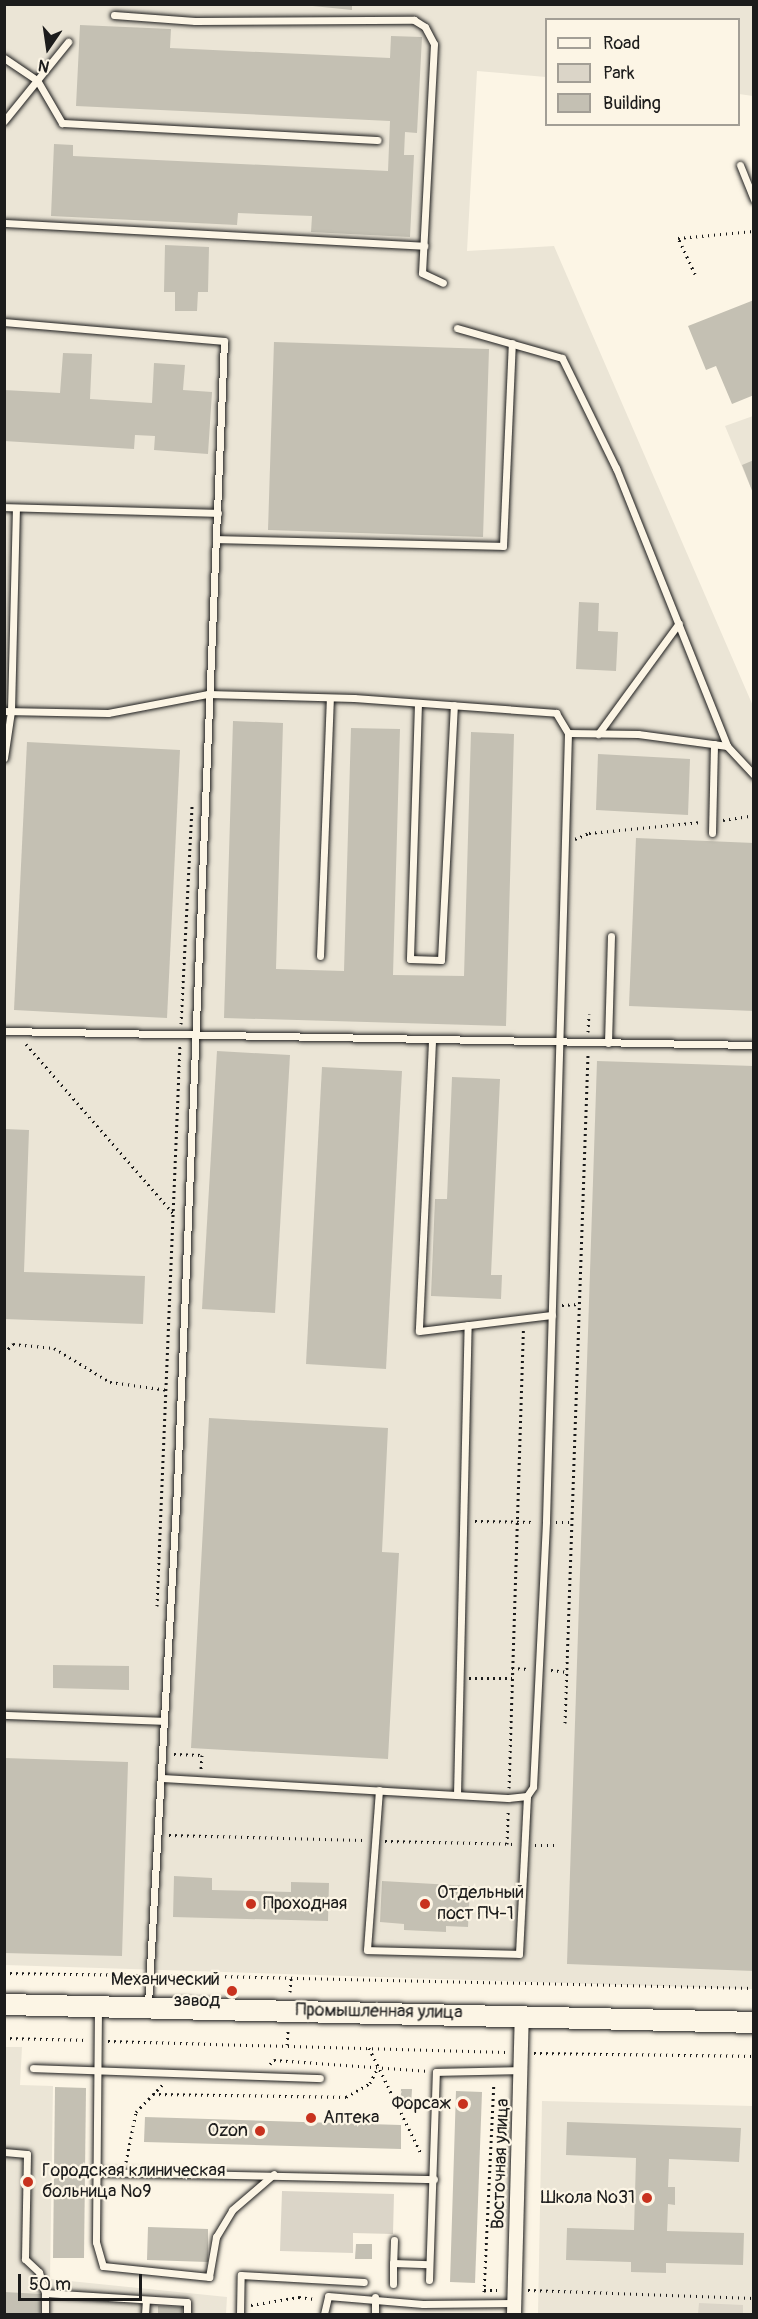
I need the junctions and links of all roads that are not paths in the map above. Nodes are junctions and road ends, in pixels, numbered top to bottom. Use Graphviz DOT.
graph roads {
  1 [pos="114,15"];
  2 [pos="69,42"];
  3 [pos="4,58"];
  4 [pos="37,80"];
  5 [pos="4,121"];
  6 [pos="378,140"];
  7 [pos="740,165"];
  8 [pos="753,200"];
  9 [pos="4,223"];
  10 [pos="424,246"];
  11 [pos="442,284"];
  12 [pos="4,322"];
  13 [pos="457,328"];
  14 [pos="512,343"];
  15 [pos="4,507"];
  16 [pos="16,508"];
  17 [pos="218,513"];
  18 [pos="216,539"];
  19 [pos="679,623"];
  20 [pos="207,694"];
  21 [pos="330,698"];
  22 [pos="418,702"];
  23 [pos="454,705"];
  24 [pos="8,711"];
  25 [pos="568,733"];
  26 [pos="598,734"];
  27 [pos="714,744"];
  28 [pos="727,746"];
  29 [pos="4,758"];
  30 [pos="753,775"];
  31 [pos="712,833"];
  32 [pos="611,936"];
  33 [pos="320,956"];
  34 [pos="4,1031"];
  35 [pos="194,1034"];
  36 [pos="432,1041"];
  37 [pos="561,1042"];
  38 [pos="608,1043"];
  39 [pos="753,1045"];
  40 [pos="552,1315"];
  41 [pos="468,1325"];
  42 [pos="4,1714"];
  43 [pos="164,1722"];
  44 [pos="162,1778"];
  45 [pos="379,1791"];
  46 [pos="457,1795"];
  47 [pos="527,1796"];
  48 [pos="4,2004"];
  49 [pos="98,2006"];
  50 [pos="147,2007"];
  51 [pos="522,2015"];
  52 [pos="753,2022"];
  53 [pos="33,2068"];
  54 [pos="96,2070"];
  55 [pos="522,2070"];
  56 [pos="320,2078"];
  57 [pos="4,2152"];
  58 [pos="95,2172"];
  59 [pos="274,2174"];
  60 [pos="434,2179"];
  61 [pos="394,2241"];
  62 [pos="393,2263"];
  63 [pos="429,2264"];
  64 [pos="337,2280"];
  65 [pos="429,2280"];
  66 [pos="364,2282"];
  67 [pos="393,2284"];
  68 [pos="45,2293"];
  69 [pos="337,2296"];
  70 [pos="375,2297"];
  71 [pos="146,2300"];
  72 [pos="514,2302"];
  73 [pos="240,2312"];
  74 [pos="45,2314"];
  75 [pos="146,2314"];
  76 [pos="187,2314"];
  77 [pos="324,2314"];
  78 [pos="375,2314"];
  1 -- 10 [label="lane"];
  2 -- 4 [label="lane"];
  3 -- 4 [label="lane"];
  4 -- 5 [label="lane"];
  4 -- 6 [label="lane"];
  7 -- 8 [label="lane"];
  9 -- 10 [label="lane"];
  10 -- 11 [label="lane"];
  12 -- 17 [label="lane"];
  13 -- 14 [label="lane"];
  14 -- 18 [label="lane"];
  14 -- 19 [label="lane"];
  15 -- 16 [label="lane"];
  16 -- 17 [label="lane"];
  16 -- 24 [label="lane"];
  17 -- 18 [label="lane"];
  18 -- 20 [label="lane"];
  19 -- 26 [label="lane"];
  19 -- 28 [label="lane"];
  20 -- 21 [label="lane"];
  20 -- 24 [label="lane"];
  20 -- 35 [label="lane"];
  21 -- 22 [label="lane"];
  21 -- 33 [label="lane"];
  22 -- 23 [label="lane"];
  22 -- 23 [label="lane"];
  23 -- 25 [label="lane"];
  24 -- 29 [label="lane"];
  25 -- 26 [label="lane"];
  25 -- 37 [label="lane"];
  26 -- 27 [label="lane"];
  27 -- 28 [label="lane"];
  27 -- 31 [label="lane"];
  28 -- 30 [label="lane"];
  32 -- 38 [label="lane"];
  34 -- 35 [label="lane"];
  35 -- 36 [label="lane"];
  35 -- 43 [label="lane"];
  36 -- 37 [label="lane"];
  36 -- 41 [label="lane"];
  37 -- 38 [label="lane"];
  37 -- 40 [label="lane"];
  38 -- 39 [label="lane"];
  40 -- 41 [label="lane"];
  40 -- 47 [label="lane"];
  41 -- 46 [label="lane"];
  42 -- 43 [label="lane"];
  43 -- 44 [label="lane"];
  44 -- 45 [label="lane"];
  44 -- 50 [label="lane"];
  45 -- 46 [label="lane"];
  45 -- 47 [label="lane"];
  46 -- 47 [label="lane"];
  48 -- 49 [label="main road, Промышленная улица"];
  49 -- 50 [label="main road, Промышленная улица"];
  49 -- 54 [label="lane"];
  50 -- 51 [label="main road, Промышленная улица"];
  51 -- 52 [label="main road, Промышленная улица"];
  51 -- 55 [label="street, Восточная улица"];
  53 -- 54 [label="lane"];
  54 -- 56 [label="lane"];
  54 -- 58 [label="lane"];
  55 -- 60 [label="lane"];
  55 -- 72 [label="street, Восточная улица"];
  57 -- 68 [label="lane"];
  58 -- 59 [label="lane"];
  58 -- 59 [label="lane"];
  59 -- 60 [label="lane"];
  60 -- 63 [label="lane"];
  61 -- 62 [label="lane"];
  62 -- 63 [label="lane"];
  62 -- 67 [label="lane"];
  63 -- 65 [label="lane"];
  64 -- 66 [label="lane"];
  64 -- 69 [label="lane"];
  64 -- 73 [label="lane"];
  68 -- 71 [label="lane"];
  68 -- 74 [label="lane"];
  69 -- 70 [label="lane"];
  69 -- 77 [label="lane"];
  70 -- 72 [label="lane"];
  70 -- 78 [label="lane"];
  71 -- 75 [label="lane"];
  71 -- 76 [label="lane"];
}
